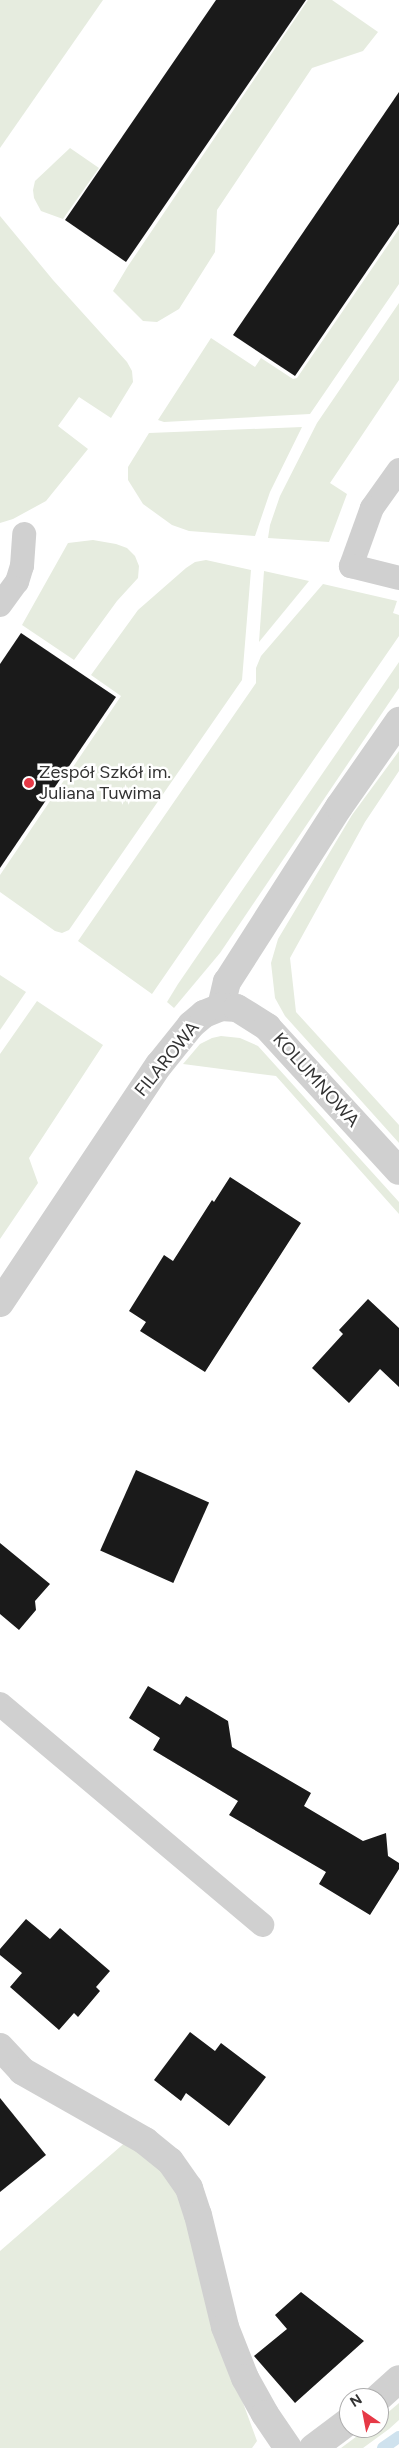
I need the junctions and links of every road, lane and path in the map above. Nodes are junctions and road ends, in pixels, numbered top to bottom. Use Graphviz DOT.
graph roads {
  1 [pos="399,470"];
  2 [pos="24,534"];
  3 [pos="399,578"];
  4 [pos="0,605"];
  5 [pos="399,721"];
  6 [pos="222,1007"];
  7 [pos="399,1171"];
  8 [pos="0,1303"];
  9 [pos="0,1704"];
  10 [pos="262,1924"];
  11 [pos="0,2047"];
  12 [pos="399,2379"];
  13 [pos="389,2388"];
  14 [pos="339,2428"];
  15 [pos="288,2448"];
  16 [pos="313,2448"];
  1 -- 3 [label="lane"];
  2 -- 4 [label="lane"];
  5 -- 6 [label="street"];
  6 -- 7 [label="street, KOLUMNOWA"];
  6 -- 8 [label="street, FILAROWA"];
  9 -- 10 [label="lane"];
  11 -- 15 [label="street"];
  12 -- 13 [label="street"];
  14 -- 16 [label="street"];
}
